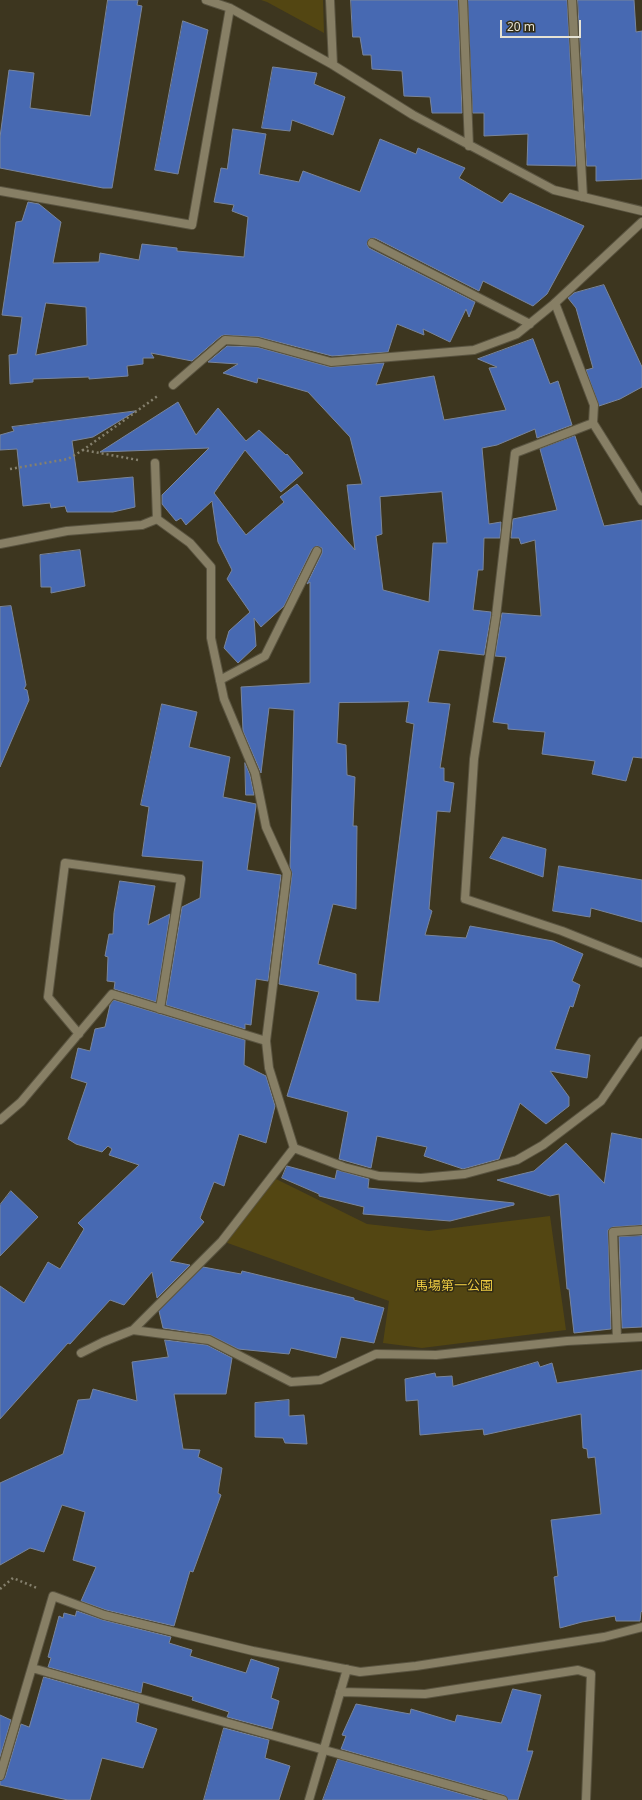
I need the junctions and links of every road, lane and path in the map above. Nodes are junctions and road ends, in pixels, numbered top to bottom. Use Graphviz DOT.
graph roads {
  1 [pos="206,0"];
  2 [pos="330,0"];
  3 [pos="463,0"];
  4 [pos="572,0"];
  5 [pos="230,8"];
  6 [pos="333,65"];
  7 [pos="469,146"];
  8 [pos="0,191"];
  9 [pos="583,197"];
  10 [pos="642,211"];
  11 [pos="642,222"];
  12 [pos="372,243"];
  13 [pos="555,303"];
  14 [pos="530,324"];
  15 [pos="173,385"];
  16 [pos="593,424"];
  17 [pos="83,450"];
  18 [pos="155,463"];
  19 [pos="10,469"];
  20 [pos="642,501"];
  21 [pos="157,519"];
  22 [pos="0,544"];
  23 [pos="317,551"];
  24 [pos="220,680"];
  25 [pos="642,962"];
  26 [pos="160,1009"];
  27 [pos="79,1034"];
  28 [pos="266,1041"];
  29 [pos="642,1041"];
  30 [pos="0,1120"];
  31 [pos="294,1148"];
  32 [pos="642,1230"];
  33 [pos="133,1330"];
  34 [pos="642,1337"];
  35 [pos="617,1338"];
  36 [pos="81,1353"];
  37 [pos="0,1590"];
  38 [pos="53,1596"];
  39 [pos="642,1627"];
  40 [pos="32,1668"];
  41 [pos="347,1669"];
  42 [pos="340,1692"];
  43 [pos="322,1750"];
  44 [pos="0,1776"];
  45 [pos="309,1800"];
  46 [pos="503,1800"];
  47 [pos="586,1800"];
  1 -- 5 [label="street"];
  2 -- 6 [label="street"];
  3 -- 7 [label="street"];
  4 -- 9 [label="street"];
  5 -- 6 [label="street"];
  5 -- 8 [label="street"];
  6 -- 7 [label="street"];
  7 -- 9 [label="street"];
  9 -- 10 [label="street"];
  11 -- 13 [label="street"];
  12 -- 14 [label="street"];
  13 -- 14 [label="street"];
  13 -- 16 [label="street"];
  14 -- 15 [label="street"];
  15 -- 17 [label="path"];
  16 -- 20 [label="street"];
  16 -- 25 [label="street"];
  17 -- 18 [label="path"];
  17 -- 19 [label="path"];
  18 -- 21 [label="street"];
  21 -- 22 [label="street"];
  21 -- 24 [label="street"];
  23 -- 24 [label="street"];
  24 -- 28 [label="street"];
  26 -- 27 [label="street"];
  26 -- 27 [label="street"];
  26 -- 28 [label="street"];
  27 -- 30 [label="street"];
  28 -- 31 [label="street"];
  29 -- 31 [label="street"];
  31 -- 33 [label="street"];
  32 -- 35 [label="street"];
  33 -- 35 [label="street"];
  33 -- 36 [label="street"];
  34 -- 35 [label="street"];
  37 -- 38 [label="path"];
  38 -- 40 [label="street"];
  38 -- 41 [label="street"];
  39 -- 41 [label="street"];
  40 -- 43 [label="street"];
  40 -- 44 [label="street"];
  41 -- 42 [label="street"];
  42 -- 43 [label="street"];
  42 -- 47 [label="street"];
  43 -- 45 [label="street"];
  43 -- 46 [label="street"];
}
